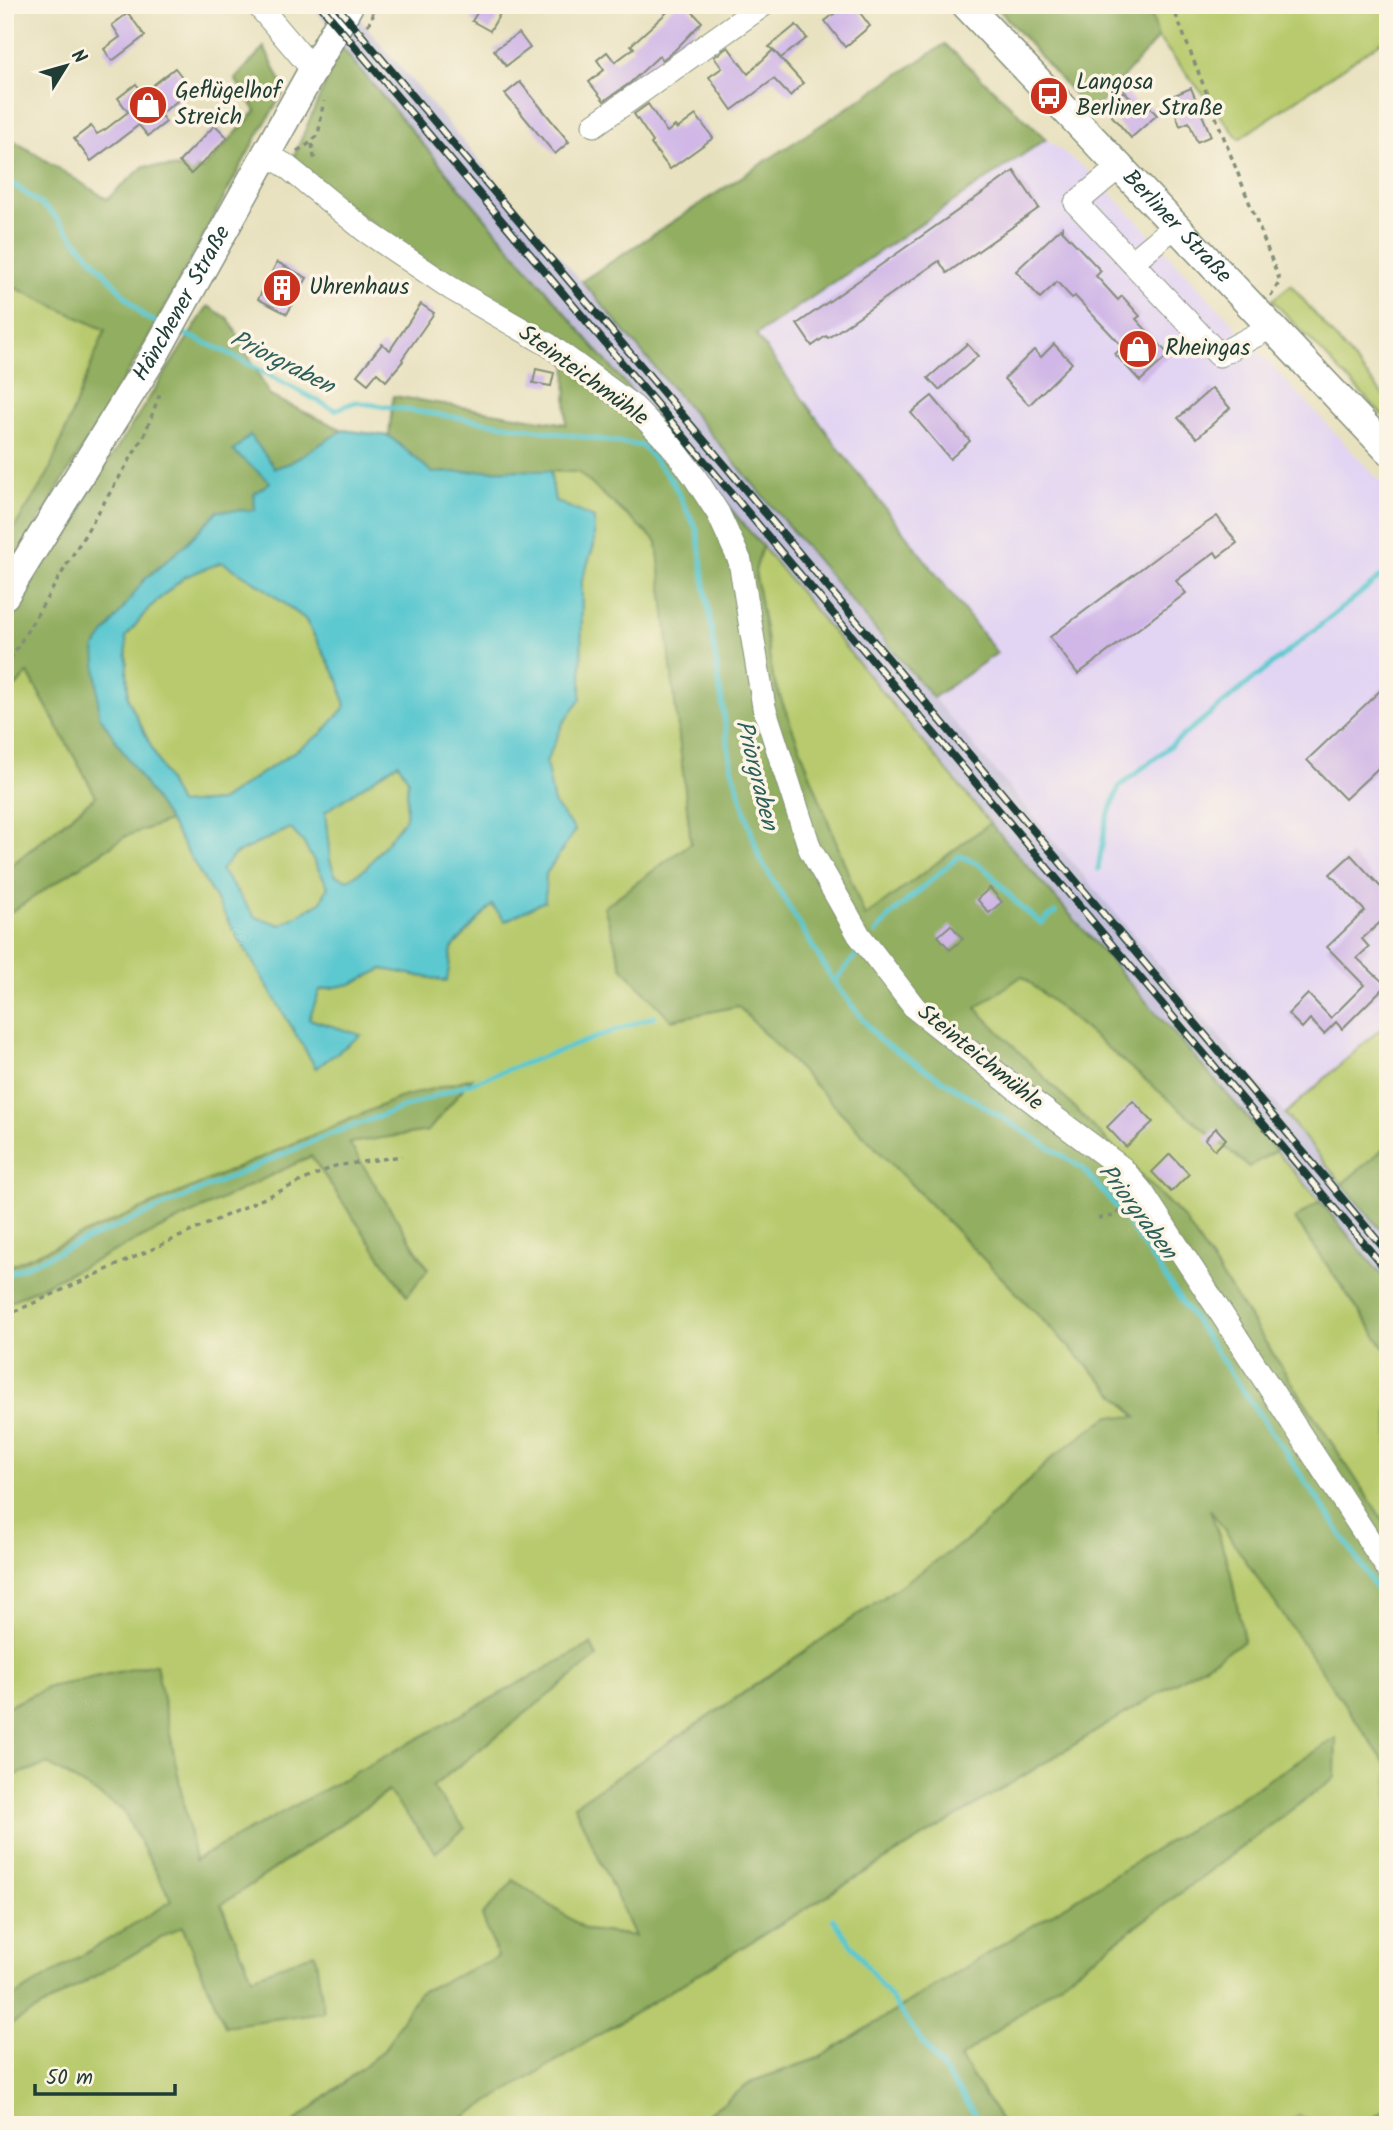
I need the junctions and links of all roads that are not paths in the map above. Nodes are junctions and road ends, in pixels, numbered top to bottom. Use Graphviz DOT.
graph roads {
  1 [pos="258,5"];
  2 [pos="349,5"];
  3 [pos="763,5"];
  4 [pos="966,5"];
  5 [pos="314,71"];
  6 [pos="594,125"];
  7 [pos="276,160"];
  8 [pos="1119,167"];
  9 [pos="1175,226"];
  10 [pos="1132,262"];
  11 [pos="1266,322"];
  12 [pos="1388,450"];
  13 [pos="5,595"];
  14 [pos="1388,1569"];
  1 -- 5 [label="street"];
  2 -- 5 [label="main road, Hänchener Straße"];
  3 -- 6 [label="street"];
  4 -- 8 [label="main road, Berliner Straße"];
  5 -- 7 [label="main road, Hänchener Straße"];
  7 -- 13 [label="main road, Hänchener Straße"];
  7 -- 14 [label="street, Steinteichmühle"];
  8 -- 9 [label="main road, Berliner Straße"];
  8 -- 10 [label="street"];
  9 -- 10 [label="street"];
  9 -- 11 [label="main road, Berliner Straße"];
  10 -- 11 [label="street"];
  11 -- 12 [label="main road, Berliner Straße"];
}
